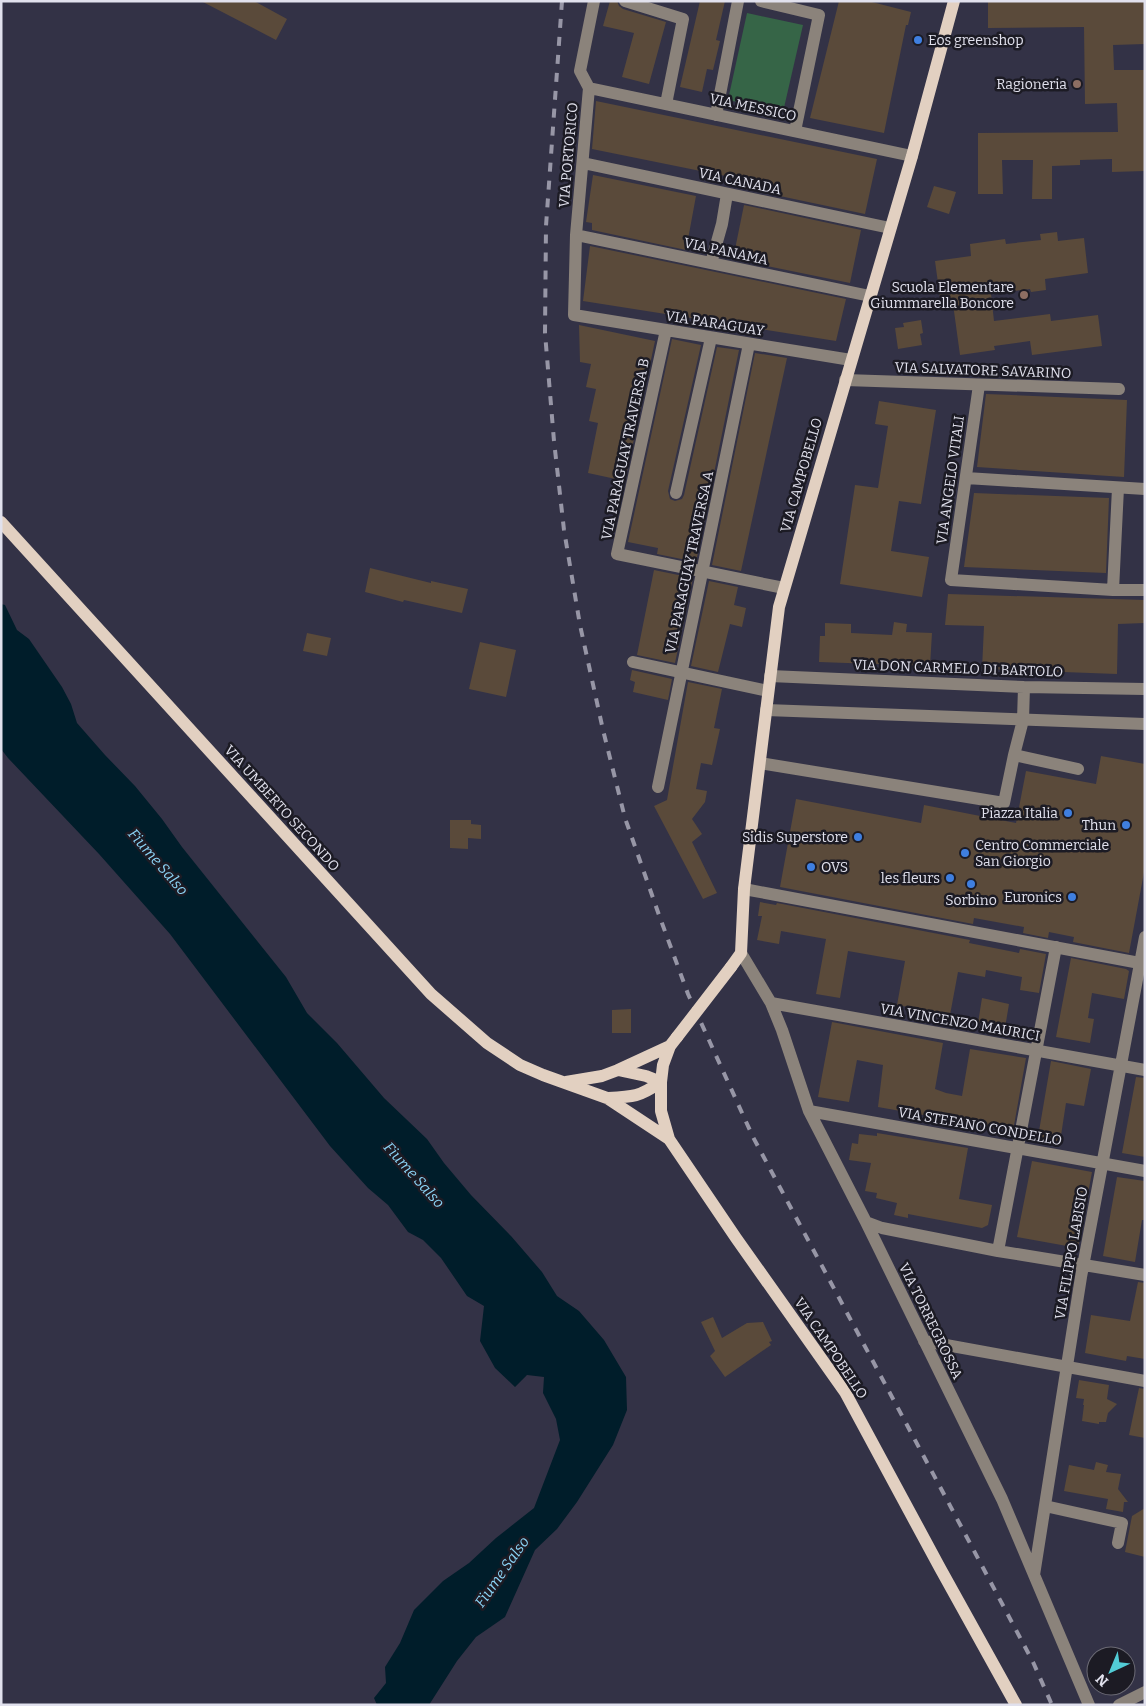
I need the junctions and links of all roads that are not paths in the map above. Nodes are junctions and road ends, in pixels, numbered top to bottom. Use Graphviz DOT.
graph roads {
  1 [pos="594,1"];
  2 [pos="625,1"];
  3 [pos="738,1"];
  4 [pos="954,1"];
  5 [pos="763,2"];
  6 [pos="589,88"];
  7 [pos="666,104"];
  8 [pos="716,115"];
  9 [pos="795,131"];
  10 [pos="912,156"];
  11 [pos="583,163"];
  12 [pos="727,194"];
  13 [pos="890,228"];
  14 [pos="576,235"];
  15 [pos="711,263"];
  16 [pos="870,296"];
  17 [pos="574,315"];
  18 [pos="666,330"];
  19 [pos="711,338"];
  20 [pos="750,344"];
  21 [pos="851,360"];
  22 [pos="845,380"];
  23 [pos="979,385"];
  24 [pos="1120,390"];
  25 [pos="966,478"];
  26 [pos="1118,488"];
  27 [pos="1145,489"];
  28 [pos="676,493"];
  29 [pos="1,522"];
  30 [pos="702,572"];
  31 [pos="784,588"];
  32 [pos="1113,590"];
  33 [pos="1145,590"];
  34 [pos="633,662"];
  35 [pos="682,672"];
  36 [pos="770,676"];
  37 [pos="1024,687"];
  38 [pos="1145,689"];
  39 [pos="768,691"];
  40 [pos="766,710"];
  41 [pos="1023,720"];
  42 [pos="1145,724"];
  43 [pos="1014,755"];
  44 [pos="760,763"];
  45 [pos="1078,769"];
  46 [pos="658,787"];
  47 [pos="744,889"];
  48 [pos="1145,937"];
  49 [pos="1056,947"];
  50 [pos="741,953"];
  51 [pos="1142,964"];
  52 [pos="771,1004"];
  53 [pos="673,1042"];
  54 [pos="1036,1051"];
  55 [pos="1121,1066"];
  56 [pos="618,1070"];
  57 [pos="1145,1070"];
  58 [pos="566,1082"];
  59 [pos="661,1082"];
  60 [pos="607,1098"];
  61 [pos="809,1111"];
  62 [pos="669,1139"];
  63 [pos="1018,1148"];
  64 [pos="1103,1163"];
  65 [pos="1145,1171"];
  66 [pos="866,1222"];
  67 [pos="998,1251"];
  68 [pos="1083,1266"];
  69 [pos="1145,1275"];
  70 [pos="924,1341"];
  71 [pos="1067,1368"];
  72 [pos="1145,1382"];
  73 [pos="1045,1506"];
  74 [pos="1118,1543"];
  75 [pos="1034,1575"];
  76 [pos="1145,1692"];
  77 [pos="1016,1705"];
  78 [pos="1088,1705"];
  79 [pos="1119,1705"];
  1 -- 6 [label="street, VIA PORTORICO"];
  2 -- 7 [label="street"];
  3 -- 8 [label="street"];
  4 -- 10 [label="main road, VIA CAMPOBELLO"];
  5 -- 9 [label="street"];
  6 -- 7 [label="street, VIA MESSICO"];
  6 -- 11 [label="street, VIA PORTORICO"];
  7 -- 8 [label="street, VIA MESSICO"];
  8 -- 9 [label="street, VIA MESSICO"];
  9 -- 10 [label="street, VIA MESSICO"];
  10 -- 13 [label="main road, VIA CAMPOBELLO"];
  11 -- 12 [label="street, VIA CANADA"];
  11 -- 14 [label="street, VIA PORTORICO"];
  12 -- 13 [label="street, VIA CANADA"];
  12 -- 15 [label="street"];
  13 -- 16 [label="main road, VIA CAMPOBELLO"];
  14 -- 15 [label="street, VIA PANAMA"];
  14 -- 17 [label="street, VIA PORTORICO"];
  15 -- 16 [label="street, VIA PANAMA"];
  16 -- 21 [label="main road, VIA CAMPOBELLO"];
  17 -- 18 [label="street, VIA PARAGUAY"];
  18 -- 19 [label="street, VIA PARAGUAY"];
  18 -- 30 [label="street, VIA PARAGUAY TRAVERSA B"];
  19 -- 20 [label="street, VIA PARAGUAY"];
  19 -- 28 [label="street"];
  20 -- 21 [label="street, VIA PARAGUAY"];
  20 -- 30 [label="street, VIA PARAGUAY TRAVERSA A"];
  21 -- 22 [label="main road, VIA CAMPOBELLO"];
  22 -- 23 [label="street, VIA SALVATORE SAVARINO"];
  22 -- 31 [label="main road, VIA CAMPOBELLO"];
  23 -- 24 [label="street, VIA SALVATORE SAVARINO"];
  23 -- 25 [label="street, VIA ANGELO VITALI"];
  25 -- 26 [label="street"];
  25 -- 32 [label="street, VIA ANGELO VITALI"];
  26 -- 27 [label="street"];
  26 -- 32 [label="street"];
  29 -- 58 [label="main road, VIA UMBERTO SECONDO"];
  30 -- 31 [label="street, VIA PARAGUAY TRAVERSA B"];
  30 -- 35 [label="street, VIA PARAGUAY TRAVERSA A"];
  31 -- 36 [label="main road, VIA CAMPOBELLO"];
  32 -- 33 [label="street"];
  34 -- 35 [label="street"];
  35 -- 39 [label="street"];
  35 -- 46 [label="street, VIA PARAGUAY TRAVERSA A"];
  36 -- 37 [label="street, VIA DON CARMELO DI BARTOLO"];
  36 -- 39 [label="main road, VIA CAMPOBELLO"];
  37 -- 38 [label="street, VIA DON CARMELO DI BARTOLO"];
  37 -- 41 [label="street"];
  39 -- 40 [label="main road, VIA CAMPOBELLO"];
  40 -- 41 [label="street"];
  40 -- 44 [label="main road, VIA CAMPOBELLO"];
  41 -- 42 [label="street"];
  41 -- 43 [label="street"];
  43 -- 44 [label="street"];
  43 -- 45 [label="street"];
  44 -- 47 [label="main road, VIA CAMPOBELLO"];
  47 -- 49 [label="street"];
  47 -- 50 [label="main road, VIA CAMPOBELLO"];
  48 -- 51 [label="street, VIA FILIPPO LABISIO"];
  49 -- 51 [label="street"];
  49 -- 54 [label="street"];
  50 -- 52 [label="street, VIA TORREGROSSA"];
  50 -- 53 [label="main road, bridge"];
  51 -- 55 [label="street, VIA FILIPPO LABISIO"];
  52 -- 54 [label="street, VIA VINCENZO MAURICI"];
  52 -- 61 [label="street, VIA TORREGROSSA"];
  53 -- 56 [label="main road"];
  53 -- 59 [label="main road, VIA CAMPOBELLO"];
  54 -- 55 [label="street, VIA VINCENZO MAURICI"];
  54 -- 63 [label="street"];
  55 -- 57 [label="street, VIA VINCENZO MAURICI"];
  55 -- 64 [label="street, VIA FILIPPO LABISIO"];
  56 -- 58 [label="main road"];
  56 -- 59 [label="main road"];
  58 -- 60 [label="main road, VIA UMBERTO SECONDO"];
  59 -- 60 [label="main road"];
  59 -- 62 [label="main road, VIA CAMPOBELLO"];
  60 -- 62 [label="main road"];
  61 -- 63 [label="street, VIA STEFANO CONDELLO"];
  61 -- 66 [label="street, VIA TORREGROSSA"];
  62 -- 77 [label="main road, VIA CAMPOBELLO"];
  63 -- 64 [label="street, VIA STEFANO CONDELLO"];
  63 -- 67 [label="street"];
  64 -- 65 [label="street, VIA STEFANO CONDELLO"];
  64 -- 68 [label="street, VIA FILIPPO LABISIO"];
  66 -- 67 [label="street"];
  66 -- 70 [label="street, VIA TORREGROSSA"];
  67 -- 68 [label="street"];
  68 -- 69 [label="street"];
  68 -- 71 [label="street, VIA FILIPPO LABISIO"];
  70 -- 71 [label="street"];
  70 -- 75 [label="street, VIA TORREGROSSA"];
  71 -- 72 [label="street"];
  71 -- 73 [label="street, VIA FILIPPO LABISIO"];
  73 -- 74 [label="street"];
  73 -- 75 [label="street, VIA FILIPPO LABISIO"];
  75 -- 78 [label="street, VIA TORREGROSSA"];
  76 -- 79 [label="street"];
}
